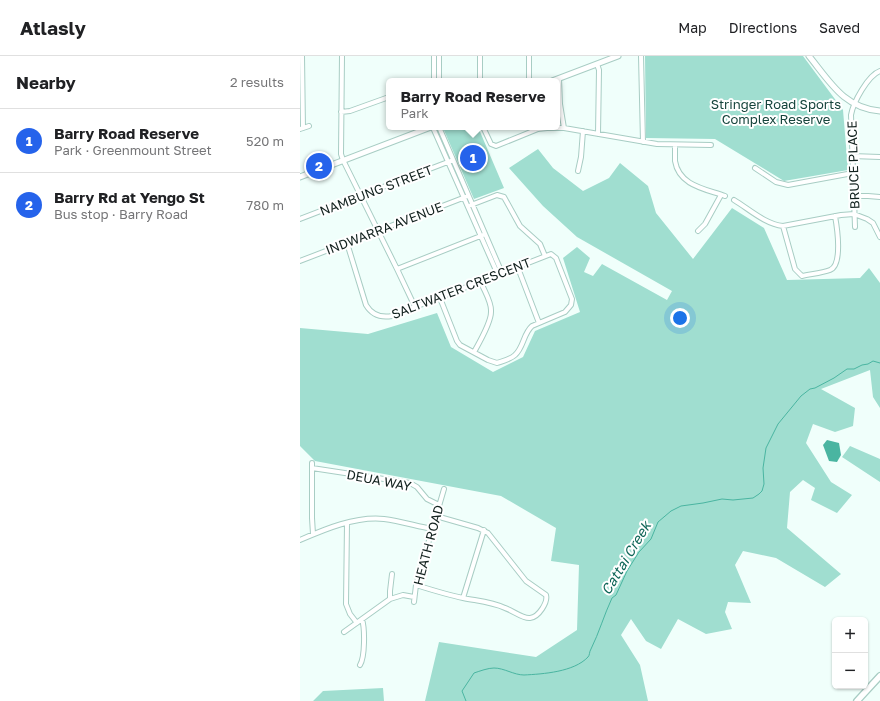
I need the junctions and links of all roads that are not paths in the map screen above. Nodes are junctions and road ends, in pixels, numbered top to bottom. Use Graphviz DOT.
graph roads {
  1 [pos="302,56"];
  2 [pos="342,56"];
  3 [pos="434,56"];
  4 [pos="439,56"];
  5 [pos="480,56"];
  6 [pos="529,56"];
  7 [pos="618,56"];
  8 [pos="641,56"];
  9 [pos="809,56"];
  10 [pos="597,64"];
  11 [pos="880,71"];
  12 [pos="434,78"];
  13 [pos="439,78"];
  14 [pos="480,78"];
  15 [pos="529,78"];
  16 [pos="559,78"];
  17 [pos="386,98"];
  18 [pos="560,104"];
  19 [pos="854,104"];
  20 [pos="880,111"];
  21 [pos="341,112"];
  22 [pos="309,126"];
  23 [pos="301,128"];
  24 [pos="560,128"];
  25 [pos="564,128"];
  26 [pos="425,130"];
  27 [pos="434,130"];
  28 [pos="440,130"];
  29 [pos="484,130"];
  30 [pos="536,130"];
  31 [pos="583,131"];
  32 [pos="598,134"];
  33 [pos="643,142"];
  34 [pos="675,145"];
  35 [pos="711,145"];
  36 [pos="852,156"];
  37 [pos="880,157"];
  38 [pos="342,160"];
  39 [pos="450,161"];
  40 [pos="755,168"];
  41 [pos="578,171"];
  42 [pos="852,173"];
  43 [pos="300,177"];
  44 [pos="361,196"];
  45 [pos="854,196"];
  46 [pos="466,197"];
  47 [pos="880,197"];
  48 [pos="734,200"];
  49 [pos="470,205"];
  50 [pos="854,214"];
  51 [pos="835,216"];
  52 [pos="300,219"];
  53 [pos="783,226"];
  54 [pos="855,227"];
  55 [pos="377,231"];
  56 [pos="698,231"];
  57 [pos="483,235"];
  58 [pos="880,237"];
  59 [pos="347,243"];
  60 [pos="545,256"];
  61 [pos="300,261"];
  62 [pos="518,268"];
  63 [pos="397,269"];
  64 [pos="500,274"];
  65 [pos="481,282"];
  66 [pos="440,298"];
  67 [pos="415,307"];
  68 [pos="539,323"];
  69 [pos="474,352"];
  70 [pos="444,489"];
  71 [pos="439,505"];
  72 [pos="436,516"];
  73 [pos="348,523"];
  74 [pos="432,529"];
  75 [pos="484,530"];
  76 [pos="313,534"];
  77 [pos="300,540"];
  78 [pos="392,574"];
  79 [pos="416,585"];
  80 [pos="390,598"];
  81 [pos="463,598"];
  82 [pos="362,619"];
  83 [pos="357,623"];
  84 [pos="344,632"];
  85 [pos="360,665"];
  86 [pos="880,676"];
  87 [pos="857,701"];
  1 -- 23 [label="street"];
  2 -- 21 [label="street"];
  3 -- 12 [label="street"];
  4 -- 13 [label="street"];
  5 -- 14 [label="street"];
  6 -- 15 [label="street"];
  7 -- 10 [label="street"];
  8 -- 33 [label="street"];
  9 -- 19 [label="street"];
  10 -- 16 [label="street"];
  10 -- 32 [label="street"];
  11 -- 19 [label="street"];
  17 -- 21 [label="street"];
  18 -- 25 [label="street"];
  19 -- 20 [label="street"];
  19 -- 36 [label="street, BRUCE PLACE"];
  21 -- 38 [label="street"];
  22 -- 23 [label="street"];
  24 -- 25 [label="street"];
  25 -- 31 [label="street"];
  26 -- 38 [label="street"];
  27 -- 39 [label="street"];
  28 -- 39 [label="street"];
  29 -- 30 [label="street"];
  31 -- 32 [label="street"];
  31 -- 41 [label="street"];
  32 -- 33 [label="street"];
  33 -- 34 [label="street"];
  34 -- 35 [label="street"];
  34 -- 56 [label="street"];
  36 -- 37 [label="street"];
  36 -- 42 [label="street, BRUCE PLACE"];
  38 -- 43 [label="street"];
  38 -- 44 [label="street"];
  39 -- 44 [label="street, NAMBUNG STREET"];
  39 -- 46 [label="street"];
  40 -- 42 [label="street"];
  42 -- 45 [label="street, BRUCE PLACE"];
  44 -- 52 [label="street, NAMBUNG STREET"];
  44 -- 55 [label="street"];
  45 -- 47 [label="street"];
  45 -- 50 [label="street, BRUCE PLACE"];
  46 -- 49 [label="street"];
  46 -- 55 [label="street, INDWARRA AVENUE"];
  48 -- 53 [label="street"];
  49 -- 57 [label="street"];
  49 -- 60 [label="street"];
  50 -- 51 [label="street"];
  50 -- 54 [label="street, BRUCE PLACE"];
  50 -- 58 [label="street"];
  51 -- 53 [label="street"];
  51 -- 53 [label="street"];
  55 -- 59 [label="street, INDWARRA AVENUE"];
  55 -- 63 [label="street"];
  57 -- 63 [label="street"];
  57 -- 64 [label="street"];
  59 -- 61 [label="street, INDWARRA AVENUE"];
  59 -- 67 [label="street, SALTWATER CRESCENT"];
  60 -- 62 [label="street, SALTWATER CRESCENT"];
  60 -- 68 [label="street, SALTWATER CRESCENT"];
  62 -- 64 [label="street, SALTWATER CRESCENT"];
  62 -- 68 [label="street"];
  63 -- 67 [label="street"];
  64 -- 65 [label="street, SALTWATER CRESCENT"];
  65 -- 66 [label="street, SALTWATER CRESCENT"];
  65 -- 69 [label="street"];
  66 -- 67 [label="street, SALTWATER CRESCENT"];
  66 -- 69 [label="street"];
  68 -- 69 [label="street"];
  70 -- 71 [label="street, HEATH ROAD"];
  71 -- 72 [label="street, HEATH ROAD"];
  71 -- 76 [label="street, DEUA WAY"];
  72 -- 74 [label="street, HEATH ROAD"];
  72 -- 75 [label="street"];
  73 -- 74 [label="street"];
  73 -- 76 [label="street"];
  73 -- 83 [label="street"];
  74 -- 79 [label="street, HEATH ROAD"];
  75 -- 81 [label="street"];
  75 -- 81 [label="street"];
  76 -- 77 [label="street"];
  78 -- 80 [label="street"];
  79 -- 80 [label="street, HEATH ROAD"];
  79 -- 81 [label="street"];
  80 -- 82 [label="street"];
  82 -- 83 [label="street"];
  82 -- 85 [label="street"];
  83 -- 84 [label="street"];
  86 -- 87 [label="main road"];
}
